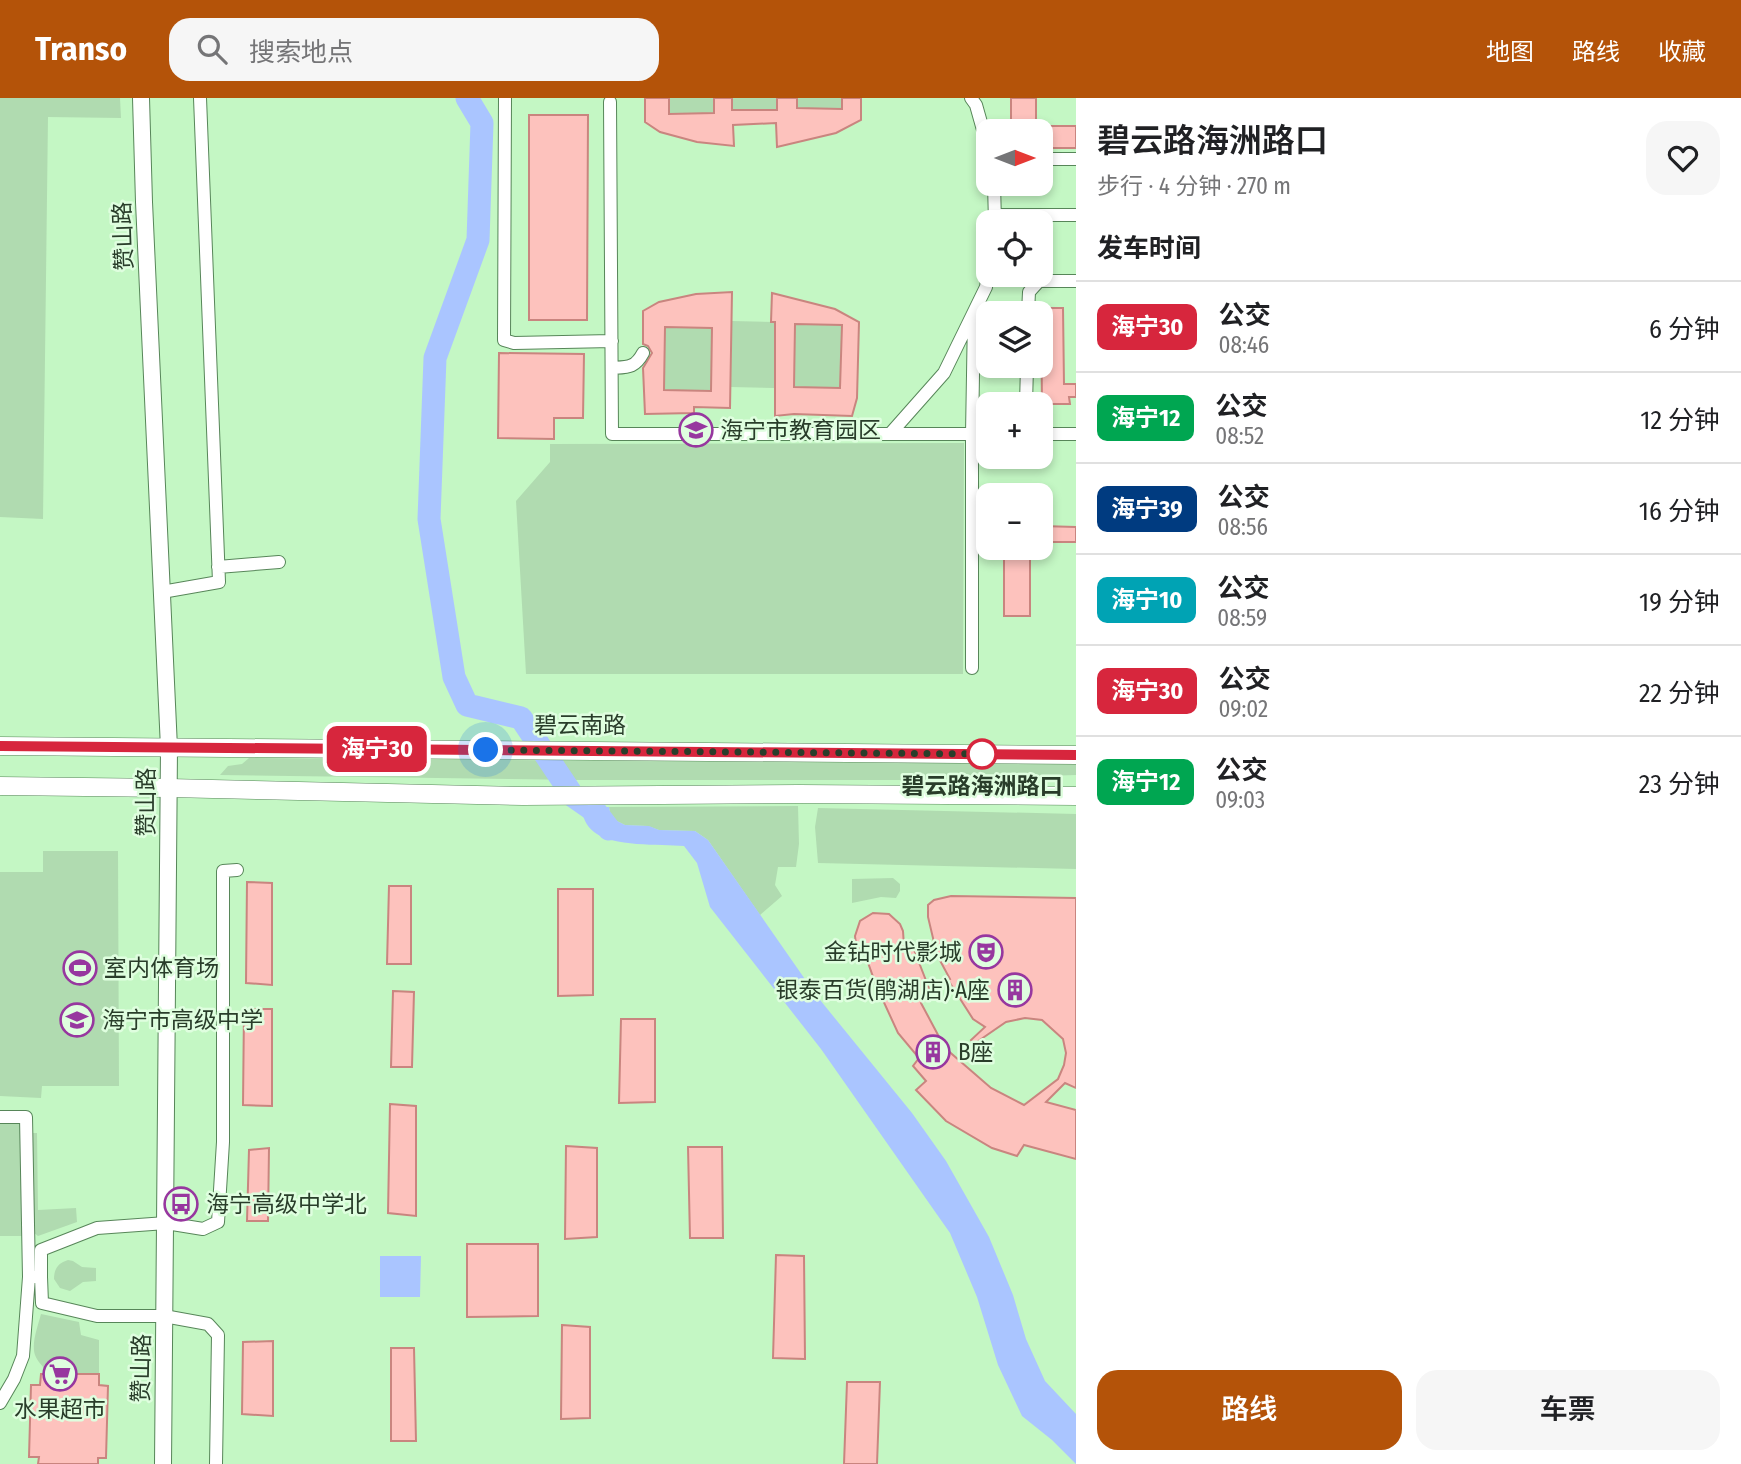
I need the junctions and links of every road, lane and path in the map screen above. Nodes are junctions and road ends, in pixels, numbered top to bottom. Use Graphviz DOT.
graph roads {
  1 [pos="141,98"];
  2 [pos="200,98"];
  3 [pos="505,98"];
  4 [pos="971,98"];
  5 [pos="609,99"];
  6 [pos="980,119"];
  7 [pos="1054,159"];
  8 [pos="1076,159"];
  9 [pos="1076,215"];
  10 [pos="1053,216"];
  11 [pos="1076,281"];
  12 [pos="986,287"];
  13 [pos="1029,301"];
  14 [pos="974,310"];
  15 [pos="612,341"];
  16 [pos="643,353"];
  17 [pos="612,368"];
  18 [pos="890,434"];
  19 [pos="972,434"];
  20 [pos="976,434"];
  21 [pos="1053,434"];
  22 [pos="1076,434"];
  23 [pos="279,562"];
  24 [pos="218,567"];
  25 [pos="162,592"];
  26 [pos="972,668"];
  27 [pos="0,746"];
  28 [pos="169,748"];
  29 [pos="1076,755"];
  30 [pos="0,786"];
  31 [pos="169,788"];
  32 [pos="1076,796"];
  33 [pos="237,870"];
  34 [pos="0,1117"];
  35 [pos="166,1223"];
  36 [pos="35,1277"];
  37 [pos="164,1316"];
  38 [pos="0,1403"];
  39 [pos="163,1464"];
  40 [pos="216,1464"];
  1 -- 25 [label="street, 赞山路"];
  2 -- 24 [label="street"];
  3 -- 15 [label="street"];
  4 -- 6 [label="street"];
  5 -- 15 [label="street"];
  7 -- 8 [label="street"];
  9 -- 10 [label="street"];
  11 -- 13 [label="street"];
  12 -- 14 [label="street"];
  14 -- 18 [label="street"];
  14 -- 19 [label="street"];
  15 -- 17 [label="street"];
  16 -- 17 [label="street"];
  17 -- 18 [label="street"];
  18 -- 19 [label="street"];
  19 -- 20 [label="street"];
  19 -- 26 [label="street"];
  21 -- 22 [label="street"];
  23 -- 24 [label="street"];
  24 -- 25 [label="street"];
  25 -- 28 [label="street, 赞山路"];
  27 -- 28 [label="main road, 碧云南路"];
  28 -- 29 [label="main road, 碧云南路"];
  28 -- 31 [label="street, 赞山路"];
  30 -- 31 [label="main road"];
  31 -- 32 [label="main road"];
  31 -- 35 [label="street, 赞山路"];
  33 -- 35 [label="street"];
  34 -- 36 [label="street"];
  35 -- 36 [label="street"];
  35 -- 37 [label="street, 赞山路"];
  36 -- 37 [label="street"];
  36 -- 38 [label="street"];
  37 -- 39 [label="street, 赞山路"];
  37 -- 40 [label="street"];
}
